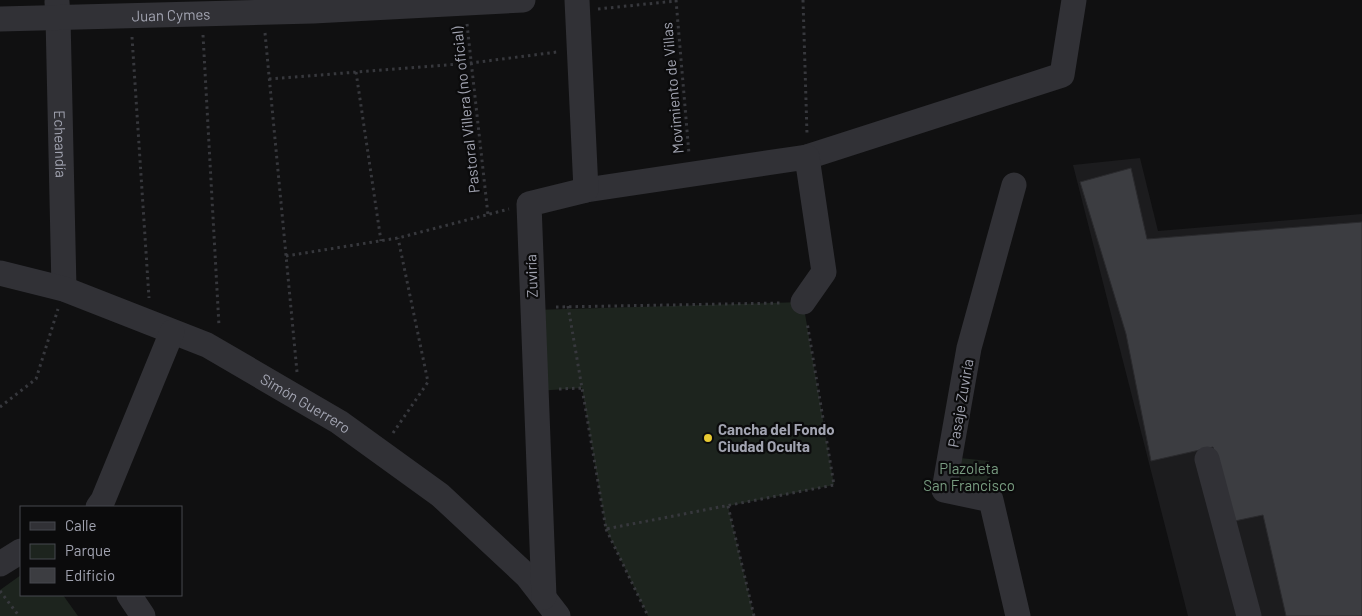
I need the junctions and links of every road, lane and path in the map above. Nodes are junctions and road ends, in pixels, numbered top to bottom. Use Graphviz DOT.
graph roads {
  1 [pos="523,0"];
  2 [pos="803,0"];
  3 [pos="1074,0"];
  4 [pos="676,1"];
  5 [pos="464,3"];
  6 [pos="313,6"];
  7 [pos="578,6"];
  8 [pos="58,8"];
  9 [pos="263,12"];
  10 [pos="202,14"];
  11 [pos="130,15"];
  12 [pos="0,19"];
  13 [pos="580,50"];
  14 [pos="471,63"];
  15 [pos="356,72"];
  16 [pos="269,79"];
  17 [pos="807,157"];
  18 [pos="690,175"];
  19 [pos="1014,185"];
  20 [pos="586,190"];
  21 [pos="529,204"];
  22 [pos="488,215"];
  23 [pos="398,238"];
  24 [pos="381,241"];
  25 [pos="286,256"];
  26 [pos="0,273"];
  27 [pos="64,289"];
  28 [pos="803,302"];
  29 [pos="568,306"];
  30 [pos="532,310"];
  31 [pos="161,328"];
  32 [pos="221,354"];
  33 [pos="299,400"];
  34 [pos="0,407"];
  35 [pos="380,452"];
  36 [pos="1207,458"];
  37 [pos="99,506"];
  38 [pos="728,506"];
  39 [pos="606,529"];
  40 [pos="20,552"];
  41 [pos="0,564"];
  42 [pos="0,591"];
  43 [pos="130,596"];
  44 [pos="551,606"];
  45 [pos="19,616"];
  46 [pos="143,616"];
  47 [pos="648,616"];
  48 [pos="754,616"];
  49 [pos="1018,616"];
  50 [pos="1249,616"];
  1 -- 5 [label="street, Juan Cymes"];
  2 -- 17 [label="path"];
  3 -- 17 [label="street"];
  4 -- 7 [label="path"];
  4 -- 18 [label="path, Movimiento de Villas"];
  5 -- 6 [label="street, Juan Cymes"];
  5 -- 14 [label="path, Pastoral Villera (no oficial)"];
  6 -- 9 [label="street, Juan Cymes"];
  7 -- 13 [label="street"];
  8 -- 11 [label="street, Juan Cymes"];
  8 -- 12 [label="street, Juan Cymes"];
  8 -- 27 [label="street, Echeandía"];
  9 -- 10 [label="street, Juan Cymes"];
  9 -- 16 [label="path"];
  10 -- 11 [label="street, Juan Cymes"];
  10 -- 32 [label="path"];
  11 -- 31 [label="path"];
  13 -- 14 [label="path"];
  13 -- 20 [label="street"];
  14 -- 15 [label="path"];
  14 -- 22 [label="path, Pastoral Villera (no oficial)"];
  15 -- 16 [label="path"];
  15 -- 24 [label="path"];
  16 -- 25 [label="path"];
  17 -- 18 [label="street"];
  17 -- 28 [label="street"];
  18 -- 20 [label="street"];
  19 -- 49 [label="street, Pasaje Zuviría"];
  20 -- 21 [label="street"];
  21 -- 22 [label="path"];
  21 -- 30 [label="street, Zuviría"];
  22 -- 23 [label="path"];
  23 -- 24 [label="path"];
  23 -- 35 [label="path"];
  24 -- 25 [label="path"];
  25 -- 33 [label="path"];
  26 -- 27 [label="street, Simón Guerrero"];
  27 -- 31 [label="street, Simón Guerrero"];
  27 -- 34 [label="path"];
  28 -- 29 [label="path"];
  28 -- 38 [label="path"];
  29 -- 30 [label="path"];
  29 -- 39 [label="path"];
  30 -- 44 [label="street, Zuviría"];
  31 -- 32 [label="street, Simón Guerrero"];
  31 -- 37 [label="street"];
  32 -- 33 [label="street, Simón Guerrero"];
  33 -- 35 [label="street, Simón Guerrero"];
  35 -- 44 [label="street, Simón Guerrero"];
  36 -- 50 [label="street"];
  38 -- 39 [label="path"];
  38 -- 48 [label="path"];
  39 -- 47 [label="path"];
  40 -- 41 [label="street"];
  42 -- 45 [label="path"];
  43 -- 46 [label="street"];
}
